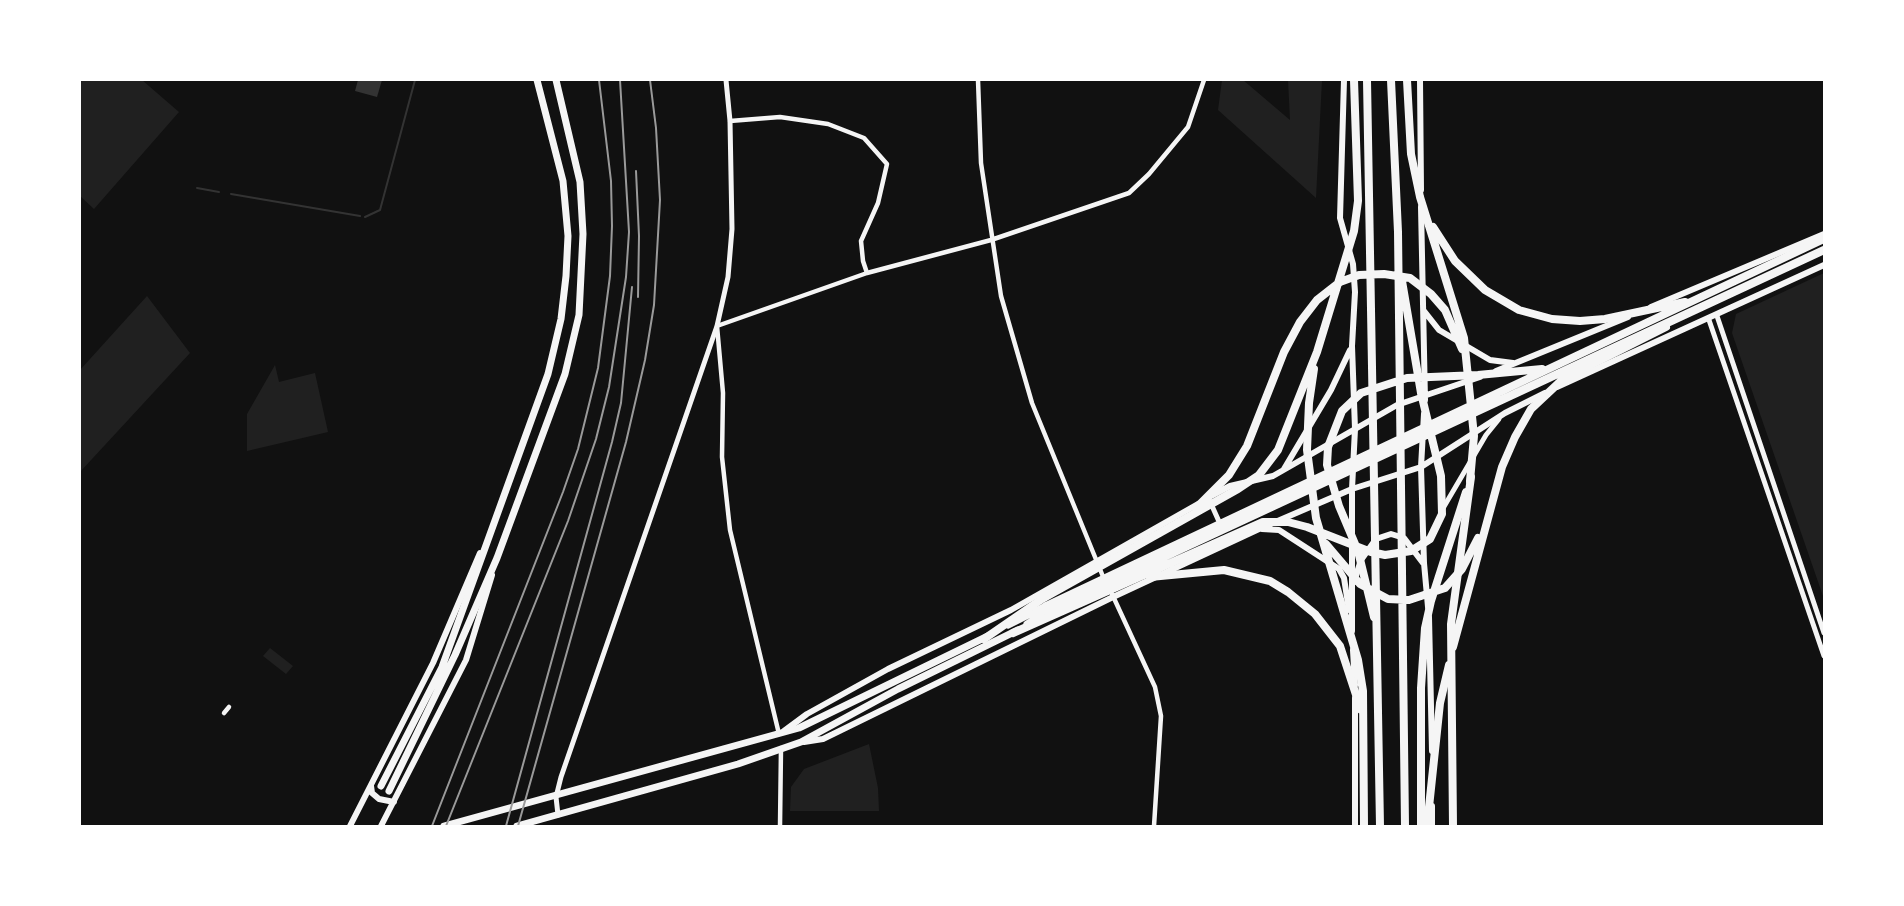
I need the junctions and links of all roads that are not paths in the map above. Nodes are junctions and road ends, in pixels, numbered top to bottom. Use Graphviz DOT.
graph roads {
  1 [pos="537,80"];
  2 [pos="556,80"];
  3 [pos="726,80"];
  4 [pos="978,80"];
  5 [pos="1203,80"];
  6 [pos="1344,80"];
  7 [pos="1354,80"];
  8 [pos="1367,80"];
  9 [pos="1391,80"];
  10 [pos="1420,80"];
  11 [pos="1407,82"];
  12 [pos="730,121"];
  13 [pos="1420,197"];
  14 [pos="1824,234"];
  15 [pos="1824,239"];
  16 [pos="991,240"];
  17 [pos="1824,250"];
  18 [pos="1398,258"];
  19 [pos="1786,262"];
  20 [pos="1824,265"];
  21 [pos="867,273"];
  22 [pos="1700,302"];
  23 [pos="1424,311"];
  24 [pos="1717,316"];
  25 [pos="1709,320"];
  26 [pos="717,326"];
  27 [pos="1352,346"];
  28 [pos="1317,352"];
  29 [pos="1517,364"];
  30 [pos="1467,368"];
  31 [pos="1550,369"];
  32 [pos="1503,395"];
  33 [pos="1425,396"];
  34 [pos="1505,413"];
  35 [pos="1355,429"];
  36 [pos="1421,467"];
  37 [pos="1273,476"];
  38 [pos="1471,477"];
  39 [pos="1352,489"];
  40 [pos="1208,498"];
  41 [pos="501,509"];
  42 [pos="1486,521"];
  43 [pos="1178,522"];
  44 [pos="1259,529"];
  45 [pos="1321,537"];
  46 [pos="1423,546"];
  47 [pos="1214,551"];
  48 [pos="497,558"];
  49 [pos="1098,559"];
  50 [pos="1424,563"];
  51 [pos="1140,579"];
  52 [pos="1354,585"];
  53 [pos="1113,597"];
  54 [pos="1047,608"];
  55 [pos="1351,620"];
  56 [pos="1013,633"];
  57 [pos="1824,633"];
  58 [pos="984,639"];
  59 [pos="1378,639"];
  60 [pos="1824,656"];
  61 [pos="229,708"];
  62 [pos="224,713"];
  63 [pos="779,734"];
  64 [pos="1364,739"];
  65 [pos="801,742"];
  66 [pos="781,748"];
  67 [pos="371,786"];
  68 [pos="381,786"];
  69 [pos="389,791"];
  70 [pos="556,797"];
  71 [pos="394,802"];
  72 [pos="558,815"];
  73 [pos="350,826"];
  74 [pos="381,826"];
  75 [pos="444,826"];
  76 [pos="517,826"];
  77 [pos="780,826"];
  78 [pos="1154,826"];
  79 [pos="1355,826"];
  80 [pos="1364,826"];
  81 [pos="1380,826"];
  82 [pos="1405,826"];
  83 [pos="1421,826"];
  84 [pos="1427,826"];
  85 [pos="1432,826"];
  86 [pos="1453,826"];
  1 -- 41 [label="main road"];
  2 -- 48 [label="main road"];
  3 -- 12 [label="street"];
  4 -- 16 [label="street"];
  5 -- 16 [label="street"];
  6 -- 27 [label="main road"];
  7 -- 28 [label="highway"];
  8 -- 59 [label="highway"];
  9 -- 18 [label="highway"];
  10 -- 23 [label="main road"];
  11 -- 13 [label="highway"];
  12 -- 21 [label="street"];
  12 -- 26 [label="street"];
  13 -- 22 [label="highway"];
  13 -- 30 [label="highway"];
  14 -- 29 [label="main road"];
  15 -- 19 [label="highway"];
  16 -- 21 [label="street"];
  16 -- 49 [label="street"];
  17 -- 19 [label="highway"];
  18 -- 51 [label="highway"];
  18 -- 82 [label="highway"];
  19 -- 22 [label="highway"];
  20 -- 24 [label="main road"];
  21 -- 26 [label="street"];
  22 -- 31 [label="highway"];
  22 -- 32 [label="highway"];
  22 -- 42 [label="highway"];
  23 -- 29 [label="main road"];
  23 -- 33 [label="main road"];
  24 -- 25 [label="main road"];
  24 -- 57 [label="street"];
  25 -- 34 [label="main road"];
  25 -- 60 [label="street"];
  26 -- 63 [label="street"];
  26 -- 70 [label="street"];
  27 -- 35 [label="main road"];
  27 -- 37 [label="main road"];
  28 -- 43 [label="highway"];
  28 -- 45 [label="highway"];
  29 -- 33 [label="main road"];
  30 -- 38 [label="highway"];
  30 -- 43 [label="highway"];
  31 -- 32 [label="highway"];
  31 -- 59 [label="highway"];
  32 -- 54 [label="highway"];
  33 -- 35 [label="main road"];
  33 -- 36 [label="main road"];
  34 -- 36 [label="main road"];
  34 -- 46 [label="street"];
  35 -- 37 [label="main road"];
  35 -- 39 [label="main road"];
  36 -- 39 [label="main road"];
  36 -- 46 [label="main road"];
  37 -- 40 [label="main road"];
  38 -- 83 [label="highway"];
  38 -- 86 [label="highway"];
  39 -- 44 [label="main road"];
  39 -- 52 [label="main road"];
  40 -- 47 [label="street"];
  40 -- 49 [label="main road"];
  41 -- 67 [label="main road"];
  41 -- 68 [label="main road"];
  42 -- 45 [label="highway"];
  42 -- 84 [label="highway"];
  43 -- 54 [label="highway"];
  44 -- 47 [label="main road"];
  44 -- 55 [label="main road"];
  45 -- 64 [label="highway"];
  46 -- 50 [label="main road"];
  47 -- 53 [label="main road"];
  48 -- 69 [label="main road"];
  48 -- 71 [label="main road"];
  49 -- 53 [label="street"];
  49 -- 63 [label="main road"];
  50 -- 52 [label="main road"];
  50 -- 85 [label="main road"];
  51 -- 54 [label="highway"];
  51 -- 64 [label="highway"];
  52 -- 55 [label="main road"];
  53 -- 65 [label="main road"];
  53 -- 78 [label="street"];
  54 -- 56 [label="highway"];
  54 -- 58 [label="highway"];
  55 -- 79 [label="main road"];
  56 -- 65 [label="main road"];
  58 -- 63 [label="main road"];
  59 -- 81 [label="highway"];
  61 -- 62 [label="street"];
  63 -- 70 [label="main road"];
  64 -- 80 [label="highway"];
  65 -- 66 [label="main road"];
  66 -- 72 [label="main road"];
  66 -- 77 [label="street"];
  67 -- 71 [label="main road"];
  67 -- 73 [label="main road"];
  70 -- 72 [label="street"];
  70 -- 75 [label="main road"];
  71 -- 74 [label="main road"];
  72 -- 76 [label="main road"];
}
